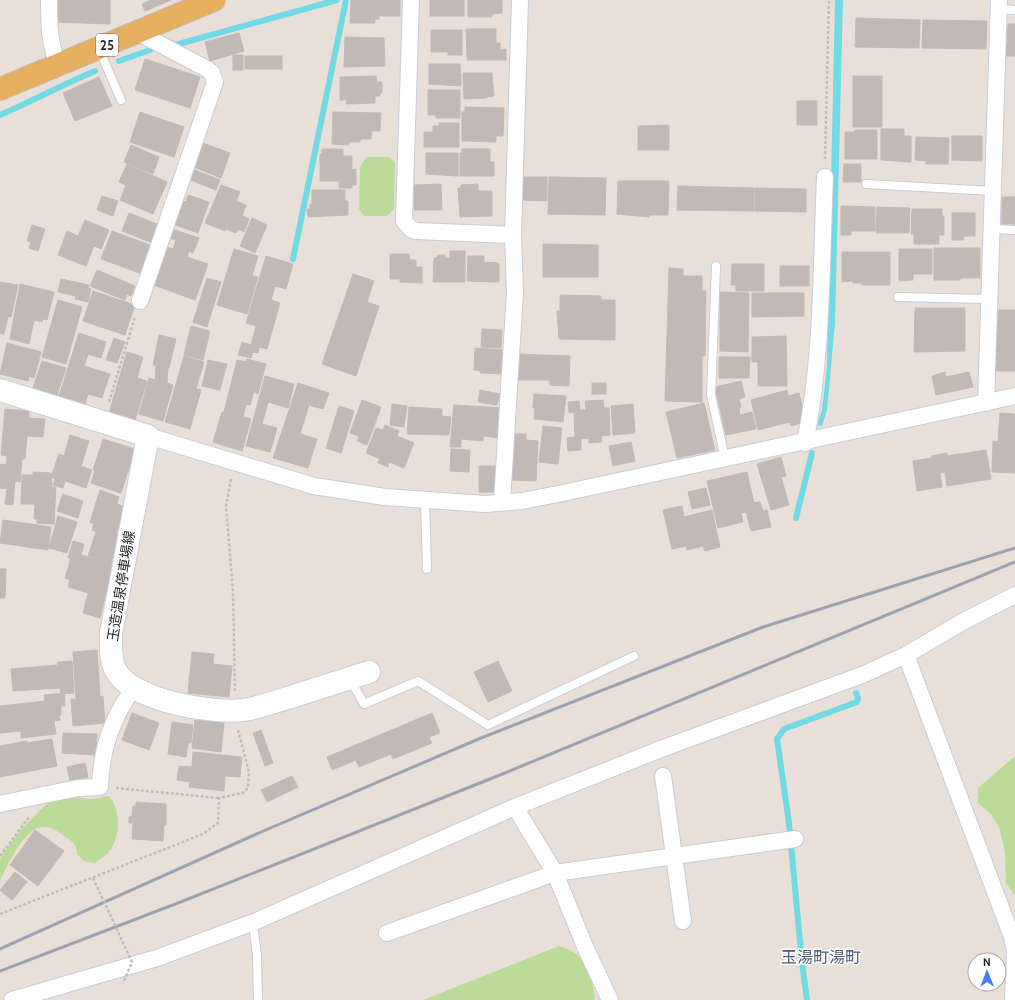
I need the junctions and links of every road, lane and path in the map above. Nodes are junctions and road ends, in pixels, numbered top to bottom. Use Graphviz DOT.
graph roads {
  1 [pos="49,0"];
  2 [pos="214,0"];
  3 [pos="411,0"];
  4 [pos="520,0"];
  5 [pos="829,0"];
  6 [pos="999,4"];
  7 [pos="1015,10"];
  8 [pos="137,32"];
  9 [pos="98,48"];
  10 [pos="58,64"];
  11 [pos="0,89"];
  12 [pos="121,100"];
  13 [pos="824,177"];
  14 [pos="866,184"];
  15 [pos="993,191"];
  16 [pos="992,229"];
  17 [pos="1015,230"];
  18 [pos="513,234"];
  19 [pos="716,266"];
  20 [pos="898,297"];
  21 [pos="989,299"];
  22 [pos="140,301"];
  23 [pos="0,390"];
  24 [pos="1015,396"];
  25 [pos="986,403"];
  26 [pos="102,421"];
  27 [pos="148,436"];
  28 [pos="805,443"];
  29 [pos="725,458"];
  30 [pos="234,463"];
  31 [pos="425,500"];
  32 [pos="502,502"];
  33 [pos="427,569"];
  34 [pos="1015,595"];
  35 [pos="906,654"];
  36 [pos="634,656"];
  37 [pos="360,675"];
  38 [pos="134,688"];
  39 [pos="235,710"];
  40 [pos="663,776"];
  41 [pos="100,787"];
  42 [pos="219,798"];
  43 [pos="0,804"];
  44 [pos="515,807"];
  45 [pos="32,814"];
  46 [pos="790,840"];
  47 [pos="0,856"];
  48 [pos="675,856"];
  49 [pos="555,873"];
  50 [pos="93,878"];
  51 [pos="0,914"];
  52 [pos="1010,920"];
  53 [pos="683,921"];
  54 [pos="254,932"];
  55 [pos="387,933"];
  56 [pos="123,983"];
  57 [pos="12,1000"];
  58 [pos="258,1000"];
  59 [pos="610,1000"];
  60 [pos="1013,1000"];
  1 -- 10 [label="street"];
  2 -- 8 [label="main road, 25"];
  3 -- 18 [label="street"];
  4 -- 18 [label="street"];
  5 -- 13 [label="path"];
  6 -- 7 [label="lane"];
  6 -- 15 [label="street"];
  8 -- 9 [label="main road, 25"];
  8 -- 22 [label="street"];
  9 -- 10 [label="main road, 25"];
  9 -- 12 [label="lane"];
  10 -- 11 [label="main road, 25"];
  13 -- 28 [label="street"];
  14 -- 15 [label="lane"];
  15 -- 16 [label="street"];
  16 -- 17 [label="lane"];
  16 -- 21 [label="street"];
  18 -- 32 [label="street"];
  19 -- 29 [label="lane"];
  20 -- 21 [label="lane"];
  21 -- 25 [label="street"];
  22 -- 26 [label="path"];
  23 -- 26 [label="main road"];
  24 -- 25 [label="street"];
  25 -- 28 [label="street"];
  26 -- 27 [label="main road"];
  27 -- 30 [label="street"];
  27 -- 38 [label="main road, 玉造温泉停車場線"];
  28 -- 29 [label="street"];
  29 -- 32 [label="street"];
  30 -- 31 [label="street"];
  30 -- 39 [label="path"];
  31 -- 32 [label="street"];
  31 -- 33 [label="lane"];
  34 -- 35 [label="street"];
  35 -- 44 [label="street"];
  35 -- 52 [label="street"];
  36 -- 37 [label="lane"];
  37 -- 39 [label="main road, 玉造温泉停車場線"];
  38 -- 39 [label="main road, 玉造温泉停車場線"];
  38 -- 41 [label="street"];
  39 -- 42 [label="path"];
  40 -- 48 [label="street"];
  41 -- 42 [label="path"];
  41 -- 43 [label="street"];
  42 -- 50 [label="path"];
  44 -- 49 [label="street"];
  44 -- 57 [label="street"];
  45 -- 47 [label="path"];
  46 -- 48 [label="street"];
  48 -- 49 [label="street"];
  48 -- 53 [label="street"];
  49 -- 55 [label="street"];
  49 -- 59 [label="street"];
  50 -- 51 [label="path"];
  50 -- 56 [label="path, bridge"];
  52 -- 60 [label="street"];
  54 -- 58 [label="lane"];
}
